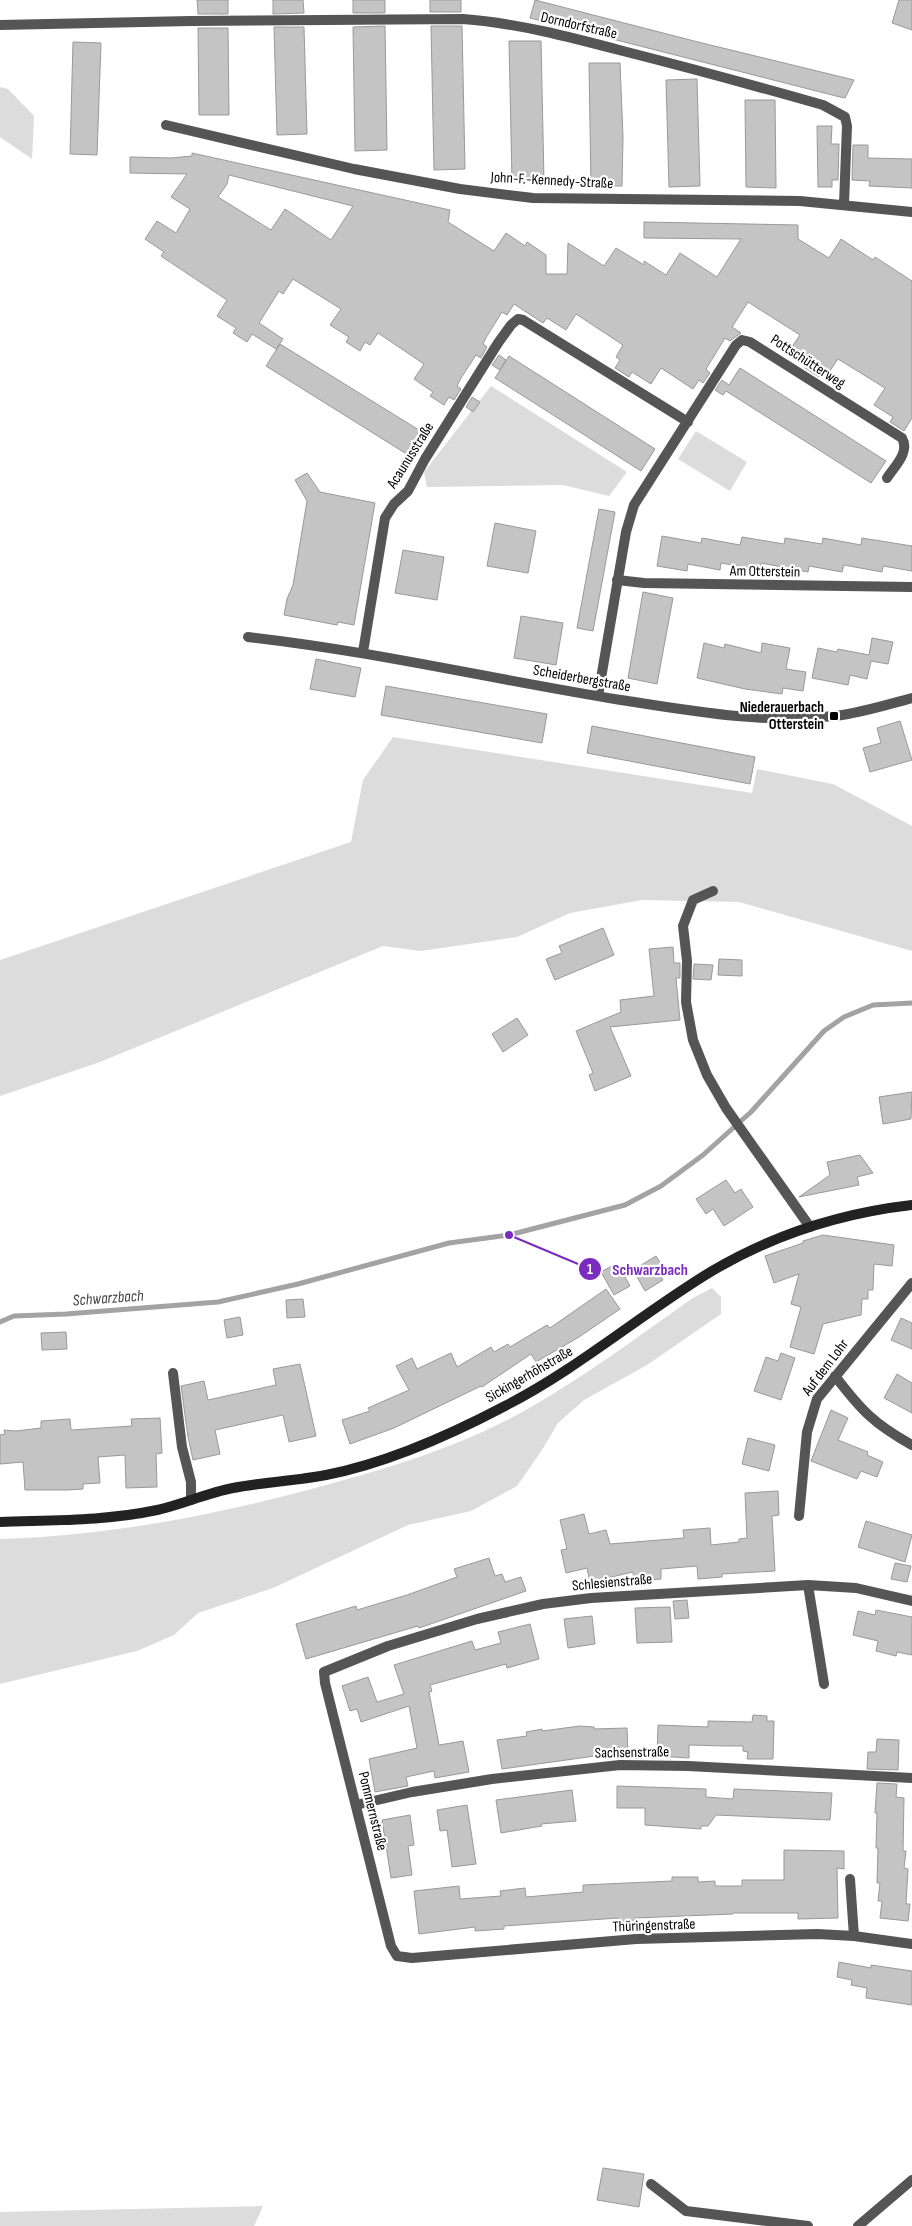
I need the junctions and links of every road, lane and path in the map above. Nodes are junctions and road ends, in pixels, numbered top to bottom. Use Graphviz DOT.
graph roads {
  1 [pos="0,25"];
  2 [pos="166,125"];
  3 [pos="844,204"];
  4 [pos="912,212"];
  5 [pos="688,422"];
  6 [pos="887,478"];
  7 [pos="617,580"];
  8 [pos="912,587"];
  9 [pos="248,637"];
  10 [pos="363,652"];
  11 [pos="598,696"];
  12 [pos="912,698"];
  13 [pos="713,891"];
  14 [pos="912,1205"];
  15 [pos="810,1228"];
  16 [pos="912,1283"];
  17 [pos="173,1373"];
  18 [pos="835,1376"];
  19 [pos="912,1445"];
  20 [pos="191,1500"];
  21 [pos="799,1516"];
  22 [pos="0,1522"];
  23 [pos="808,1585"];
  24 [pos="912,1601"];
  25 [pos="324,1672"];
  26 [pos="824,1684"];
  27 [pos="912,1778"];
  28 [pos="356,1805"];
  29 [pos="850,1878"];
  30 [pos="854,1936"];
  31 [pos="912,1944"];
  32 [pos="397,1956"];
  33 [pos="912,2180"];
  34 [pos="652,2184"];
  35 [pos="808,2226"];
  36 [pos="858,2226"];
  1 -- 3 [label="street, Dorndorfstraße"];
  2 -- 3 [label="street, John-F.-Kennedy-Straße"];
  3 -- 4 [label="street, John-F.-Kennedy-Straße"];
  5 -- 6 [label="street, Pottschütterweg"];
  5 -- 7 [label="street, Pottschütterweg"];
  5 -- 10 [label="street, Acaunusstraße"];
  7 -- 8 [label="street, Am Otterstein"];
  7 -- 11 [label="street, Pottschütterweg"];
  9 -- 10 [label="street, Scheiderbergstraße"];
  10 -- 11 [label="street, Scheiderbergstraße"];
  11 -- 12 [label="street, Scheiderbergstraße"];
  13 -- 15 [label="street"];
  14 -- 15 [label="main road, Sickingerhöhstraße"];
  15 -- 20 [label="main road, Sickingerhöhstraße"];
  16 -- 18 [label="street, Auf dem Lohr"];
  17 -- 20 [label="street"];
  18 -- 19 [label="street"];
  18 -- 21 [label="street, Auf dem Lohr"];
  20 -- 22 [label="main road, Sickingerhöhstraße"];
  23 -- 24 [label="street, Schlesienstraße"];
  23 -- 25 [label="street, Schlesienstraße"];
  23 -- 26 [label="street"];
  25 -- 28 [label="street, Pommernstraße"];
  27 -- 28 [label="street, Sachsenstraße"];
  28 -- 32 [label="street, Pommernstraße"];
  29 -- 30 [label="street"];
  30 -- 31 [label="street, Thüringenstraße"];
  30 -- 32 [label="street, Thüringenstraße"];
  33 -- 36 [label="street"];
  34 -- 35 [label="street"];
}
